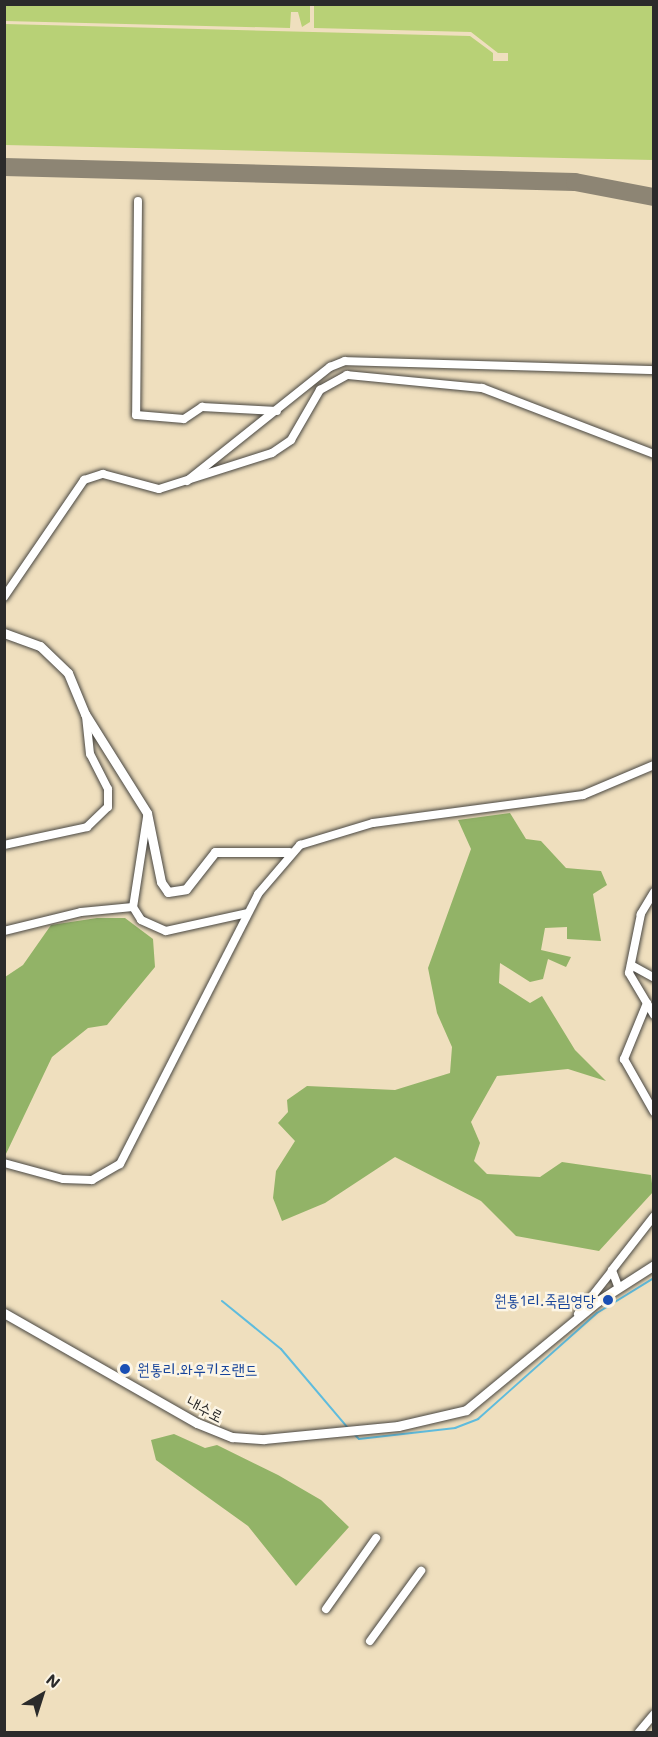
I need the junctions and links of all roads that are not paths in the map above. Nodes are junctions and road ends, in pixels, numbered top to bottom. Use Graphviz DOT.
graph roads {
  1 [pos="138,201"];
  2 [pos="654,370"];
  3 [pos="277,411"];
  4 [pos="654,454"];
  5 [pos="184,483"];
  6 [pos="4,597"];
  7 [pos="4,633"];
  8 [pos="85,714"];
  9 [pos="654,765"];
  10 [pos="147,813"];
  11 [pos="4,845"];
  12 [pos="289,852"];
  13 [pos="654,892"];
  14 [pos="133,907"];
  15 [pos="247,913"];
  16 [pos="4,931"];
  17 [pos="631,965"];
  18 [pos="654,978"];
  19 [pos="647,1003"];
  20 [pos="654,1015"];
  21 [pos="654,1112"];
  22 [pos="4,1163"];
  23 [pos="654,1216"];
  24 [pos="654,1265"];
  25 [pos="612,1270"];
  26 [pos="618,1286"];
  27 [pos="4,1313"];
  28 [pos="574,1320"];
  29 [pos="376,1538"];
  30 [pos="421,1571"];
  31 [pos="326,1609"];
  32 [pos="370,1641"];
  33 [pos="654,1714"];
  34 [pos="639,1732"];
  1 -- 3 [label="street"];
  2 -- 3 [label="street"];
  3 -- 5 [label="street"];
  4 -- 5 [label="street"];
  5 -- 6 [label="street"];
  7 -- 8 [label="street"];
  8 -- 10 [label="street"];
  8 -- 11 [label="street"];
  9 -- 12 [label="street"];
  10 -- 12 [label="street"];
  10 -- 14 [label="street"];
  12 -- 15 [label="street"];
  13 -- 17 [label="street"];
  14 -- 15 [label="street"];
  14 -- 16 [label="street"];
  15 -- 22 [label="street"];
  17 -- 18 [label="street"];
  17 -- 19 [label="street"];
  19 -- 20 [label="street"];
  19 -- 21 [label="street"];
  23 -- 25 [label="street"];
  24 -- 26 [label="street"];
  25 -- 26 [label="street"];
  25 -- 28 [label="street"];
  26 -- 28 [label="street"];
  27 -- 28 [label="street, 내수로"];
  29 -- 31 [label="street"];
  30 -- 32 [label="street"];
  33 -- 34 [label="street"];
}
